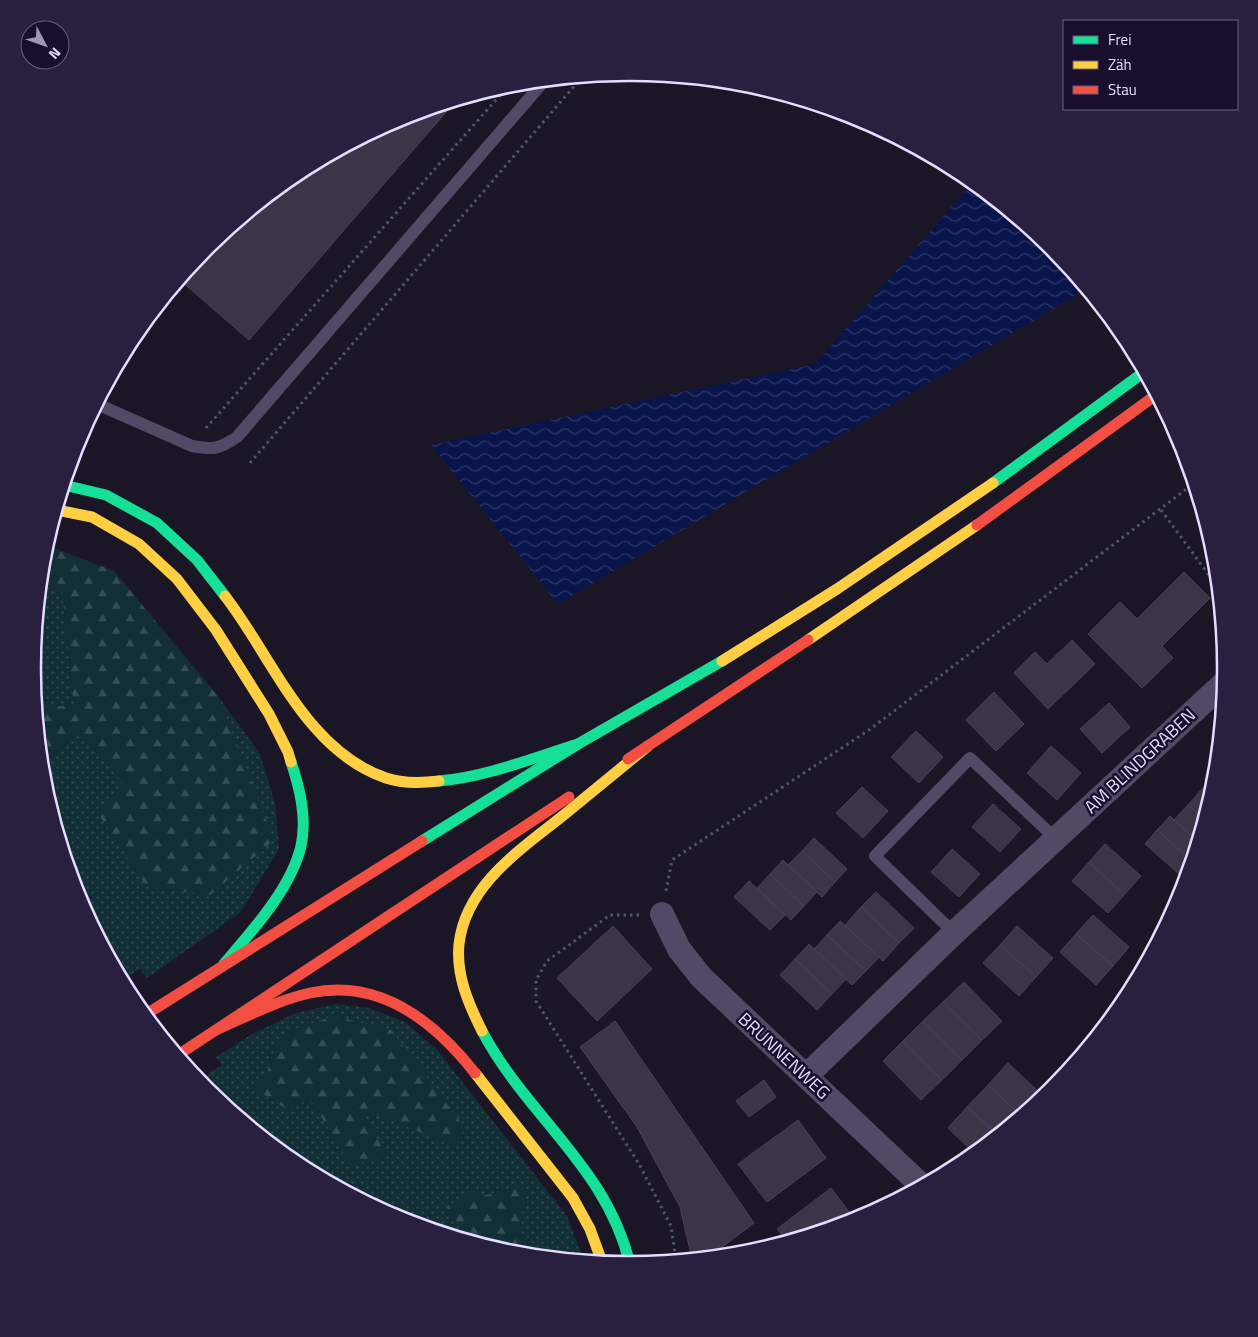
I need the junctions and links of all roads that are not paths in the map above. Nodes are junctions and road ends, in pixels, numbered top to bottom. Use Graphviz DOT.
graph roads {
  1 [pos="538,88"];
  2 [pos="1139,376"];
  3 [pos="1151,399"];
  4 [pos="103,407"];
  5 [pos="70,487"];
  6 [pos="62,511"];
  7 [pos="1216,692"];
  8 [pos="578,744"];
  9 [pos="648,746"];
  10 [pos="1056,839"];
  11 [pos="662,914"];
  12 [pos="954,933"];
  13 [pos="223,965"];
  14 [pos="152,1011"];
  15 [pos="218,1029"];
  16 [pos="183,1051"];
  17 [pos="806,1076"];
  18 [pos="916,1182"];
  19 [pos="600,1255"];
  20 [pos="628,1256"];
  1 -- 4 [label="lane"];
  2 -- 8 [label="main road"];
  3 -- 9 [label="main road"];
  5 -- 8 [label="main road"];
  6 -- 13 [label="main road"];
  7 -- 10 [label="street, AM BLINDGRABEN"];
  8 -- 13 [label="main road"];
  9 -- 15 [label="main road"];
  9 -- 20 [label="main road"];
  10 -- 12 [label="street, AM BLINDGRABEN"];
  10 -- 12 [label="lane"];
  11 -- 17 [label="street, BRUNNENWEG"];
  12 -- 17 [label="street, AM BLINDGRABEN"];
  13 -- 14 [label="main road"];
  15 -- 16 [label="main road"];
  15 -- 19 [label="main road"];
  17 -- 18 [label="street, BRUNNENWEG"];
}
